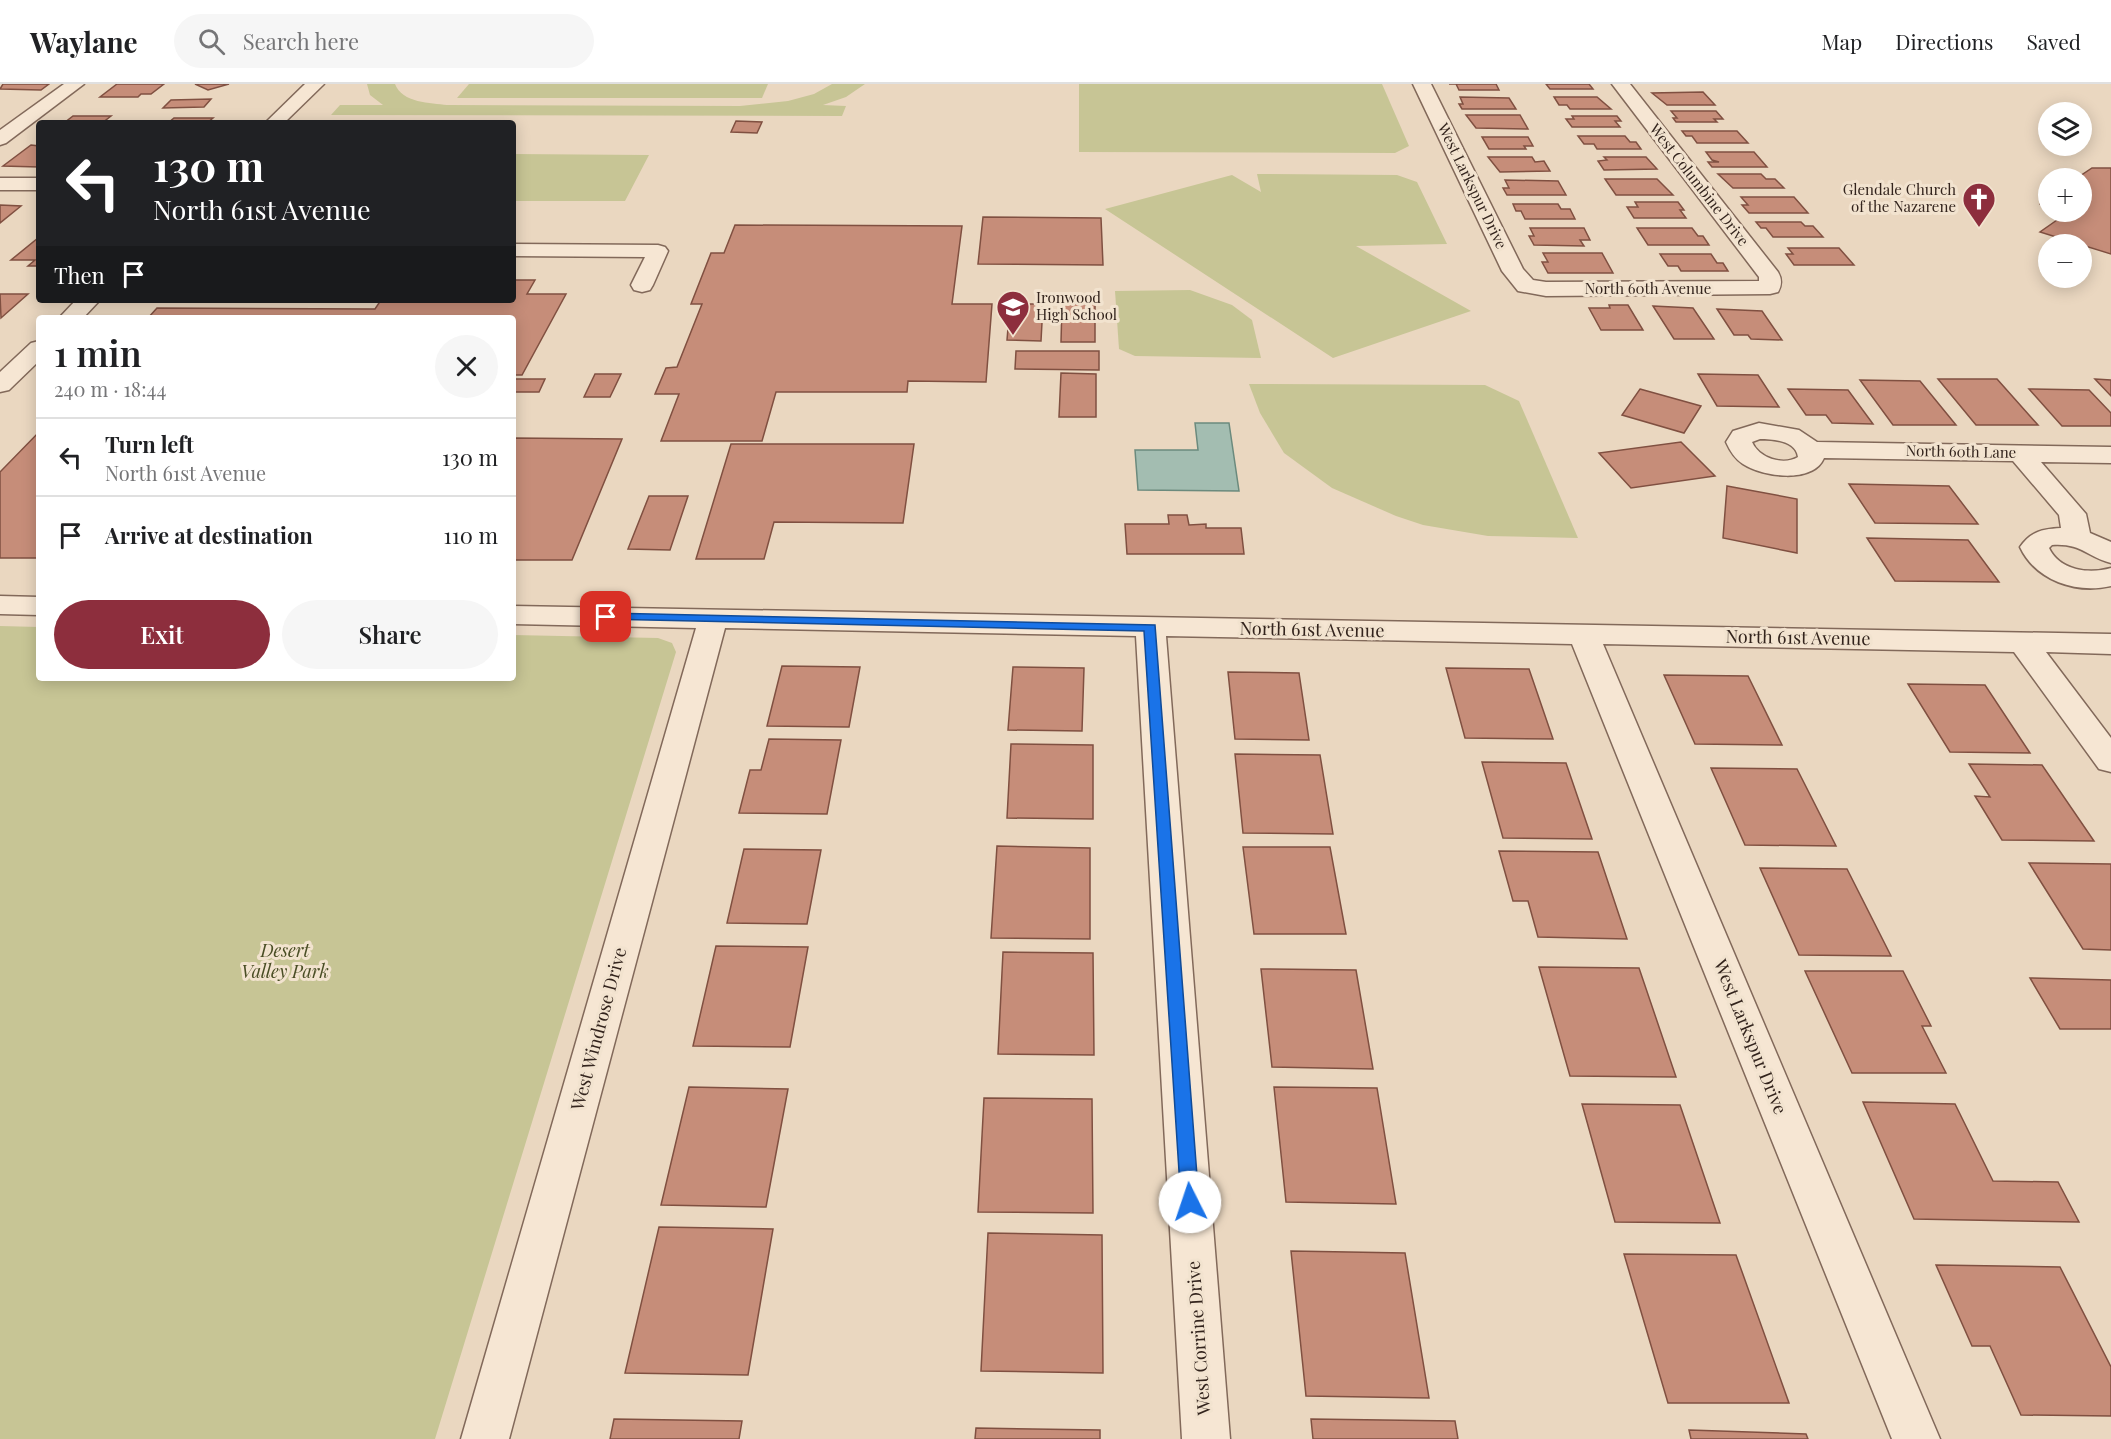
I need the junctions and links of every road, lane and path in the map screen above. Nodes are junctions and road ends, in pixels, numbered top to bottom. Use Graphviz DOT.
graph roads {
  1 [pos="75,84"];
  2 [pos="315,84"];
  3 [pos="1422,84"];
  4 [pos="1621,84"];
  5 [pos="277,120"];
  6 [pos="0,139"];
  7 [pos="0,184"];
  8 [pos="36,184"];
  9 [pos="516,250"];
  10 [pos="642,285"];
  11 [pos="1526,286"];
  12 [pos="1770,287"];
  13 [pos="85,303"];
  14 [pos="73,315"];
  15 [pos="36,351"];
  16 [pos="0,385"];
  17 [pos="1810,450"];
  18 [pos="2020,453"];
  19 [pos="2111,455"];
  20 [pos="2077,538"];
  21 [pos="2111,555"];
  22 [pos="2111,578"];
  23 [pos="0,605"];
  24 [pos="36,606"];
  25 [pos="516,615"];
  26 [pos="712,619"];
  27 [pos="1150,627"];
  28 [pos="1584,635"];
  29 [pos="2022,642"];
  30 [pos="2111,644"];
  31 [pos="2111,761"];
  32 [pos="485,1439"];
  33 [pos="1206,1439"];
  34 [pos="1916,1439"];
  1 -- 6 [label="street"];
  2 -- 5 [label="street"];
  3 -- 11 [label="street, West Larkspur Drive"];
  4 -- 12 [label="street, West Columbine Drive"];
  7 -- 8 [label="street"];
  9 -- 10 [label="street"];
  11 -- 12 [label="street, North 60th Avenue"];
  13 -- 14 [label="street"];
  15 -- 16 [label="street"];
  17 -- 18 [label="street, North 60th Lane"];
  18 -- 19 [label="street, North 60th Lane"];
  18 -- 20 [label="street"];
  20 -- 21 [label="street"];
  20 -- 22 [label="street"];
  23 -- 24 [label="street"];
  25 -- 26 [label="street, North 61st Avenue"];
  26 -- 27 [label="street, North 61st Avenue"];
  26 -- 32 [label="street, West Windrose Drive"];
  27 -- 28 [label="street, North 61st Avenue"];
  27 -- 33 [label="street, West Corrine Drive"];
  28 -- 29 [label="street, North 61st Avenue"];
  28 -- 34 [label="street, West Larkspur Drive"];
  29 -- 30 [label="street, North 61st Avenue"];
  29 -- 31 [label="street"];
}
